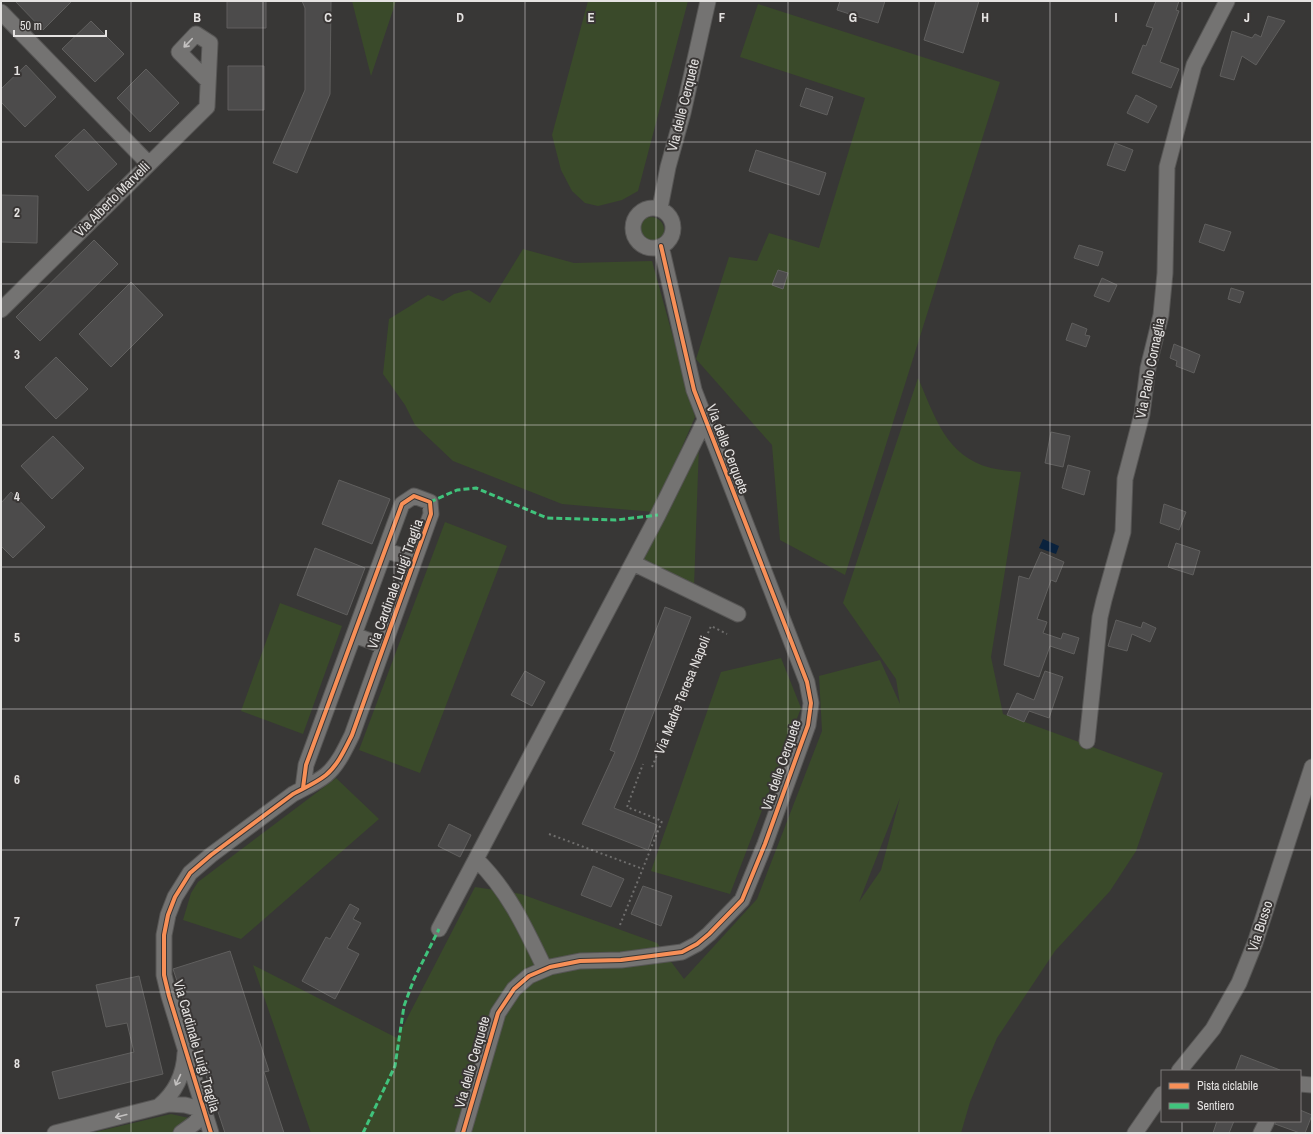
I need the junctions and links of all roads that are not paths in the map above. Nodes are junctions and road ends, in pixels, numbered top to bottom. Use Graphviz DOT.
graph roads {
  1 [pos="708,1"];
  2 [pos="1227,1"];
  3 [pos="1,12"];
  4 [pos="208,82"];
  5 [pos="148,163"];
  6 [pos="660,208"];
  7 [pos="661,246"];
  8 [pos="1,310"];
  9 [pos="705,420"];
  10 [pos="385,550"];
  11 [pos="414,560"];
  12 [pos="633,563"];
  13 [pos="738,614"];
  14 [pos="354,635"];
  15 [pos="384,646"];
  16 [pos="1087,741"];
  17 [pos="1312,767"];
  18 [pos="303,788"];
  19 [pos="476,860"];
  20 [pos="439,929"];
  21 [pos="545,969"];
  22 [pos="185,1049"];
  23 [pos="1180,1070"];
  24 [pos="1301,1084"];
  25 [pos="1312,1085"];
  26 [pos="1161,1095"];
  27 [pos="159,1106"];
  28 [pos="204,1110"];
  29 [pos="1266,1122"];
  30 [pos="55,1133"];
  31 [pos="181,1133"];
  32 [pos="211,1133"];
  33 [pos="463,1133"];
  34 [pos="1135,1133"];
  35 [pos="1261,1133"];
  1 -- 6 [label="street, Via delle Cerquete"];
  2 -- 16 [label="street, Via Paolo Cornaglia"];
  3 -- 5 [label="street"];
  4 -- 5 [label="street, Via Alberto Marvelli"];
  5 -- 8 [label="street, Via Alberto Marvelli"];
  6 -- 7 [label="street"];
  6 -- 7 [label="street"];
  7 -- 9 [label="street, Via delle Cerquete"];
  9 -- 12 [label="street, Via delle Cerquete"];
  9 -- 21 [label="street, Via delle Cerquete"];
  10 -- 11 [label="street, Via Cardinale Luigi Traglia"];
  10 -- 11 [label="street, Via Cardinale Luigi Traglia"];
  10 -- 14 [label="street, Via Cardinale Luigi Traglia"];
  11 -- 15 [label="street, Via Cardinale Luigi Traglia"];
  12 -- 13 [label="street"];
  12 -- 19 [label="street, Via delle Cerquete"];
  14 -- 15 [label="street, Via Cardinale Luigi Traglia"];
  14 -- 18 [label="street, Via Cardinale Luigi Traglia"];
  15 -- 18 [label="street, Via Cardinale Luigi Traglia"];
  17 -- 23 [label="street, Via Busso"];
  18 -- 22 [label="street, Via Cardinale Luigi Traglia"];
  19 -- 20 [label="street, Via delle Cerquete"];
  19 -- 21 [label="street"];
  21 -- 33 [label="street, Via delle Cerquete"];
  22 -- 27 [label="street, one-way"];
  22 -- 28 [label="street, Via Cardinale Luigi Traglia"];
  24 -- 25 [label="street"];
  26 -- 34 [label="street"];
  27 -- 28 [label="street"];
  27 -- 30 [label="street, one-way"];
  28 -- 31 [label="street"];
  28 -- 32 [label="street, Via Cardinale Luigi Traglia"];
  29 -- 35 [label="street"];
}
